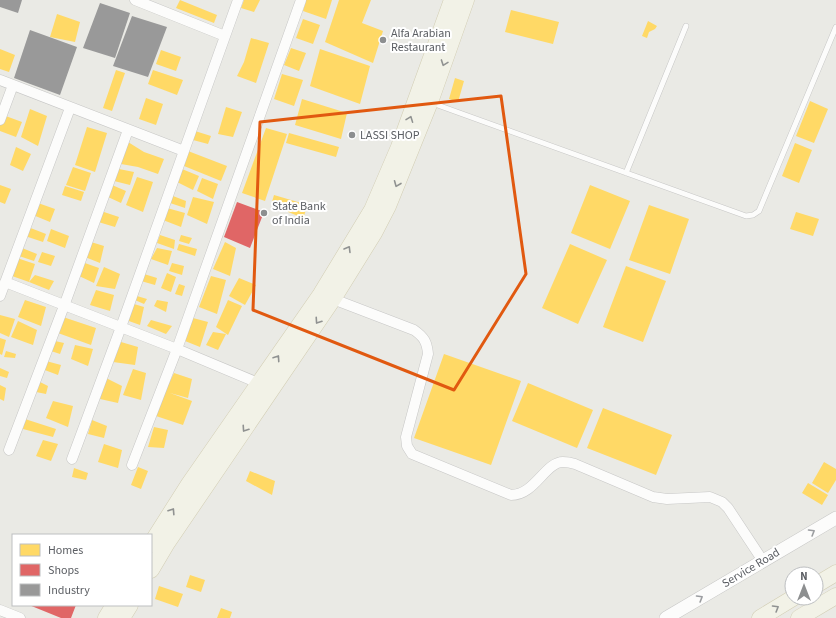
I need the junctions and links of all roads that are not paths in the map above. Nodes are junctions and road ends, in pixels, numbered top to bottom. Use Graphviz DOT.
graph roads {
  1 [pos="135,0"];
  2 [pos="238,0"];
  3 [pos="301,0"];
  4 [pos="452,0"];
  5 [pos="466,0"];
  6 [pos="686,26"];
  7 [pos="836,27"];
  8 [pos="225,36"];
  9 [pos="0,80"];
  10 [pos="13,86"];
  11 [pos="424,100"];
  12 [pos="70,108"];
  13 [pos="0,120"];
  14 [pos="128,130"];
  15 [pos="184,151"];
  16 [pos="626,173"];
  17 [pos="5,282"];
  18 [pos="0,296"];
  19 [pos="333,300"];
  20 [pos="64,306"];
  21 [pos="121,328"];
  22 [pos="177,349"];
  23 [pos="266,386"];
  24 [pos="9,450"];
  25 [pos="72,459"];
  26 [pos="132,465"];
  27 [pos="836,518"];
  28 [pos="152,542"];
  29 [pos="763,561"];
  30 [pos="152,568"];
  31 [pos="836,573"];
  32 [pos="824,580"];
  33 [pos="836,596"];
  34 [pos="784,603"];
  35 [pos="113,606"];
  36 [pos="129,606"];
  37 [pos="0,610"];
  38 [pos="20,618"];
  39 [pos="106,618"];
  40 [pos="122,618"];
  41 [pos="666,618"];
  42 [pos="760,618"];
  43 [pos="800,618"];
  1 -- 8 [label="street"];
  2 -- 8 [label="street"];
  3 -- 22 [label="street"];
  4 -- 11 [label="main road"];
  5 -- 11 [label="main road, one-way"];
  6 -- 16 [label="lane"];
  7 -- 16 [label="lane"];
  8 -- 15 [label="street"];
  9 -- 10 [label="street"];
  10 -- 12 [label="street"];
  10 -- 13 [label="street"];
  11 -- 16 [label="lane"];
  11 -- 19 [label="main road, one-way"];
  23 -- 11 [label="main road, one-way"];
  12 -- 14 [label="street"];
  12 -- 17 [label="street"];
  14 -- 15 [label="street"];
  14 -- 20 [label="street"];
  15 -- 21 [label="street"];
  17 -- 18 [label="street"];
  17 -- 20 [label="street"];
  19 -- 23 [label="main road, one-way"];
  19 -- 29 [label="street"];
  20 -- 21 [label="street"];
  20 -- 24 [label="street"];
  21 -- 22 [label="street"];
  21 -- 25 [label="street"];
  22 -- 23 [label="street"];
  22 -- 26 [label="street"];
  28 -- 23 [label="main road, one-way"];
  23 -- 30 [label="main road, one-way"];
  29 -- 27 [label="street, Service Road, one-way"];
  41 -- 29 [label="street, Service Road, one-way"];
  31 -- 32 [label="main road"];
  33 -- 43 [label="main road"];
  42 -- 34 [label="main road, one-way"];
  35 -- 39 [label="main road"];
  36 -- 40 [label="main road"];
  37 -- 38 [label="street"];
}
